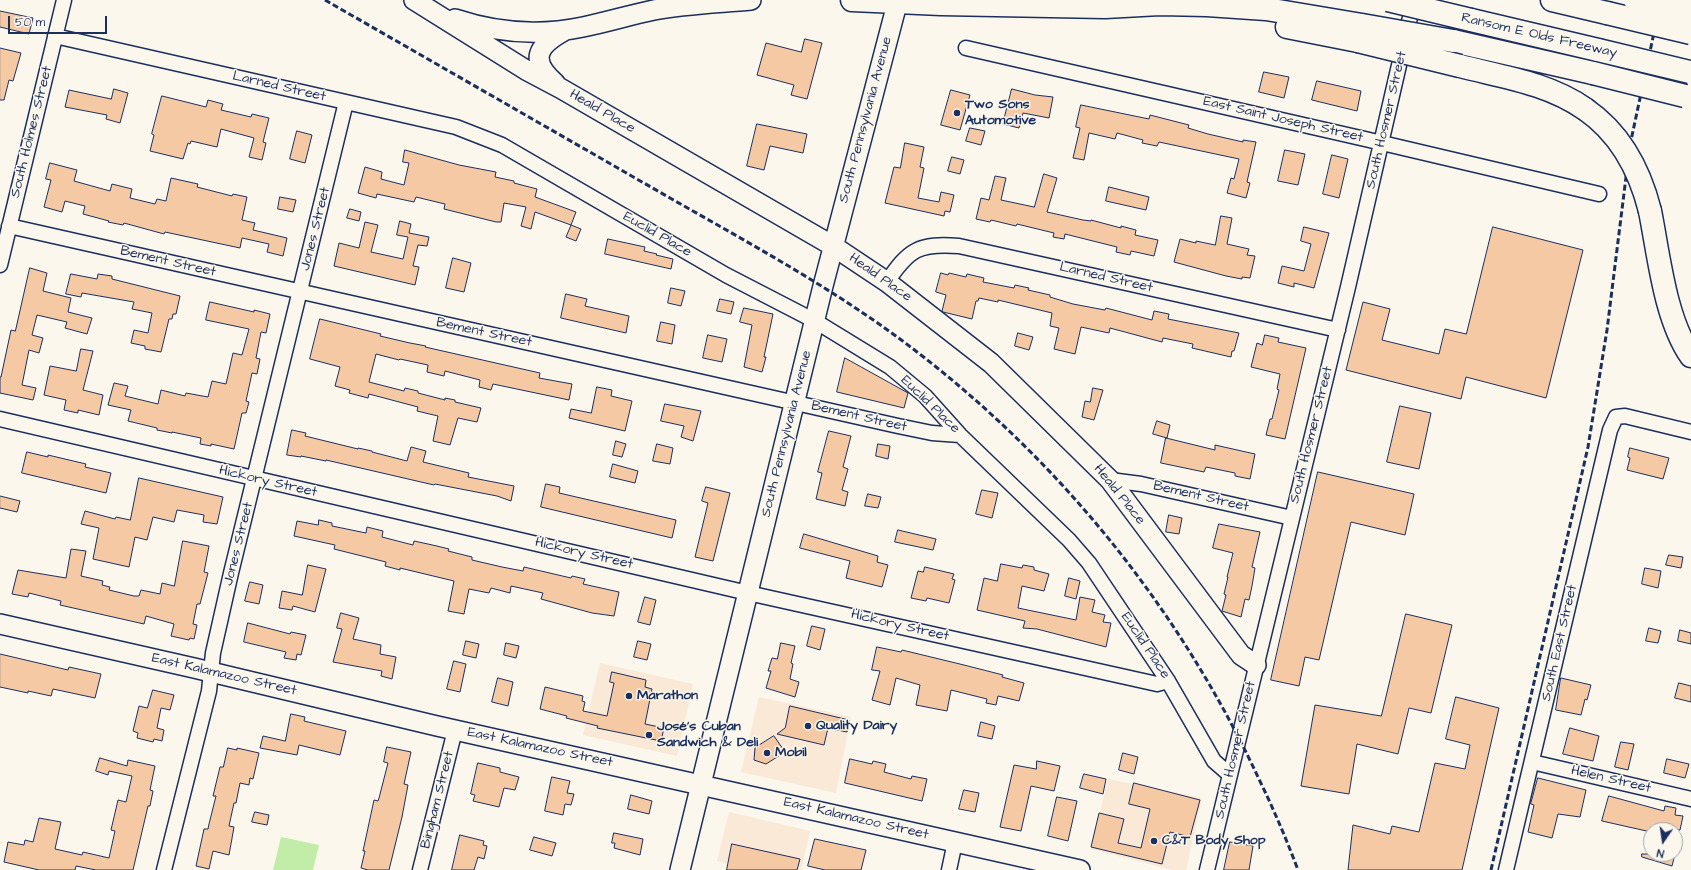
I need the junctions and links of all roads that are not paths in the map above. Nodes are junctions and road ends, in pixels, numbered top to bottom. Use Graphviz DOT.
graph roads {
  1 [pos="64,0"];
  2 [pos="751,0"];
  3 [pos="852,0"];
  4 [pos="1300,0"];
  5 [pos="1388,0"];
  6 [pos="1414,0"];
  7 [pos="1552,0"];
  8 [pos="1635,0"];
  9 [pos="1672,0"];
  10 [pos="898,1"];
  11 [pos="416,2"];
  12 [pos="1691,5"];
  13 [pos="1691,11"];
  14 [pos="1362,28"];
  15 [pos="566,30"];
  16 [pos="1691,33"];
  17 [pos="55,36"];
  18 [pos="966,48"];
  19 [pos="1691,72"];
  20 [pos="560,88"];
  21 [pos="1688,97"];
  22 [pos="346,102"];
  23 [pos="1382,143"];
  24 [pos="502,145"];
  25 [pos="1599,194"];
  26 [pos="9,226"];
  27 [pos="833,246"];
  28 [pos="0,265"];
  29 [pos="887,282"];
  30 [pos="301,292"];
  31 [pos="815,320"];
  32 [pos="1338,330"];
  33 [pos="1691,356"];
  34 [pos="795,402"];
  35 [pos="0,419"];
  36 [pos="1691,432"];
  37 [pos="960,435"];
  38 [pos="255,479"];
  39 [pos="1110,480"];
  40 [pos="1292,518"];
  41 [pos="748,593"];
  42 [pos="0,624"];
  43 [pos="1256,665"];
  44 [pos="211,672"];
  45 [pos="1168,680"];
  46 [pos="455,730"];
  47 [pos="1532,762"];
  48 [pos="1230,775"];
  49 [pos="702,784"];
  50 [pos="1691,799"];
  51 [pos="956,842"];
  52 [pos="164,870"];
  53 [pos="420,870"];
  54 [pos="680,870"];
  55 [pos="949,870"];
  56 [pos="1080,870"];
  57 [pos="1208,870"];
  58 [pos="1506,870"];
  1 -- 17 [label="street, South Holmes Street"];
  2 -- 15 [label="street"];
  3 -- 10 [label="highway"];
  4 -- 14 [label="highway"];
  5 -- 19 [label="highway, Ransom E Olds Freeway, bridge"];
  6 -- 23 [label="street, South Hosmer Street"];
  7 -- 16 [label="highway, bridge"];
  8 -- 13 [label="highway, bridge"];
  9 -- 12 [label="highway"];
  10 -- 14 [label="highway"];
  10 -- 27 [label="street, South Pennsylvania Avenue"];
  11 -- 15 [label="street"];
  11 -- 20 [label="street, Heald Place"];
  14 -- 21 [label="highway, bridge"];
  14 -- 33 [label="highway, bridge"];
  15 -- 20 [label="street"];
  17 -- 22 [label="street, Larned Street"];
  17 -- 26 [label="street, South Holmes Street"];
  18 -- 23 [label="street, East Saint Joseph Street"];
  20 -- 27 [label="street, Heald Place"];
  22 -- 24 [label="street, Larned Street"];
  22 -- 30 [label="street, Jones Street"];
  23 -- 25 [label="street, East Saint Joseph Street"];
  23 -- 32 [label="street, South Hosmer Street"];
  24 -- 31 [label="street, Euclid Place"];
  26 -- 28 [label="street, South Holmes Street"];
  26 -- 30 [label="street, Bement Street"];
  27 -- 29 [label="street, Heald Place"];
  27 -- 31 [label="street, South Pennsylvania Avenue"];
  29 -- 32 [label="street, Larned Street"];
  29 -- 39 [label="street, Heald Place"];
  30 -- 34 [label="street, Bement Street"];
  30 -- 38 [label="street, Jones Street"];
  31 -- 34 [label="street, South Pennsylvania Avenue"];
  31 -- 37 [label="street, Euclid Place"];
  32 -- 40 [label="street, South Hosmer Street"];
  34 -- 37 [label="street, Bement Street"];
  34 -- 41 [label="street, South Pennsylvania Avenue"];
  35 -- 38 [label="street, Hickory Street"];
  36 -- 47 [label="street, South East Street"];
  37 -- 45 [label="street, Euclid Place"];
  38 -- 41 [label="street, Hickory Street"];
  38 -- 44 [label="street, Jones Street"];
  39 -- 40 [label="street, Bement Street"];
  39 -- 43 [label="street, Heald Place"];
  40 -- 43 [label="street, South Hosmer Street"];
  41 -- 45 [label="street, Hickory Street"];
  41 -- 49 [label="street, South Pennsylvania Avenue"];
  42 -- 44 [label="street, East Kalamazoo Street"];
  43 -- 48 [label="street, South Hosmer Street"];
  44 -- 46 [label="street, East Kalamazoo Street"];
  44 -- 52 [label="street, Jones Street"];
  45 -- 48 [label="street, Euclid Place"];
  46 -- 49 [label="street, East Kalamazoo Street"];
  46 -- 53 [label="street, Bingham Street"];
  47 -- 50 [label="street, Helen Street"];
  47 -- 58 [label="street, South East Street"];
  48 -- 57 [label="street, South Hosmer Street"];
  49 -- 51 [label="street, East Kalamazoo Street"];
  49 -- 54 [label="street, South Pennsylvania Avenue"];
  51 -- 55 [label="street"];
  51 -- 56 [label="street, East Kalamazoo Street"];
}
